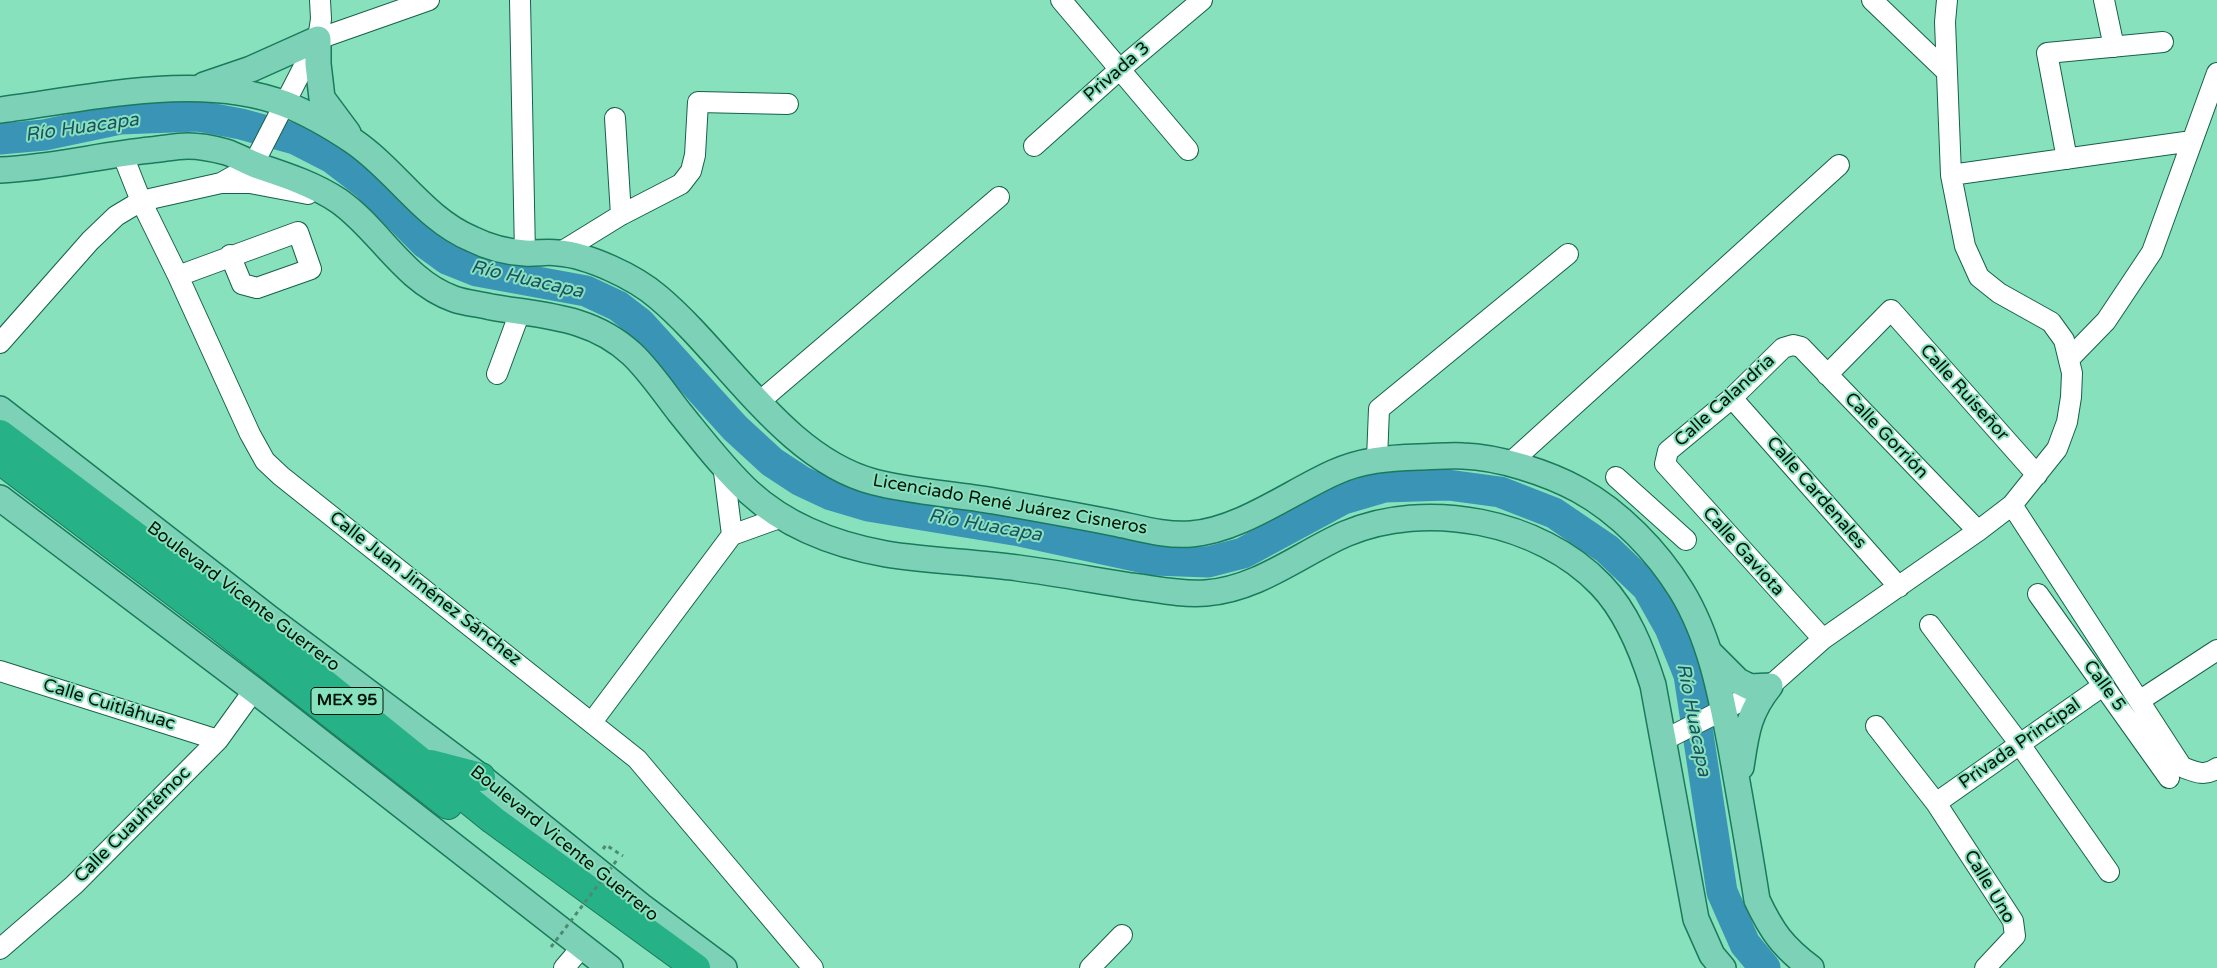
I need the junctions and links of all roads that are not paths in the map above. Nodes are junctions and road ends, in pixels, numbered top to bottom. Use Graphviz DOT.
graph roads {
  1 [pos="320,0"];
  2 [pos="429,0"];
  3 [pos="520,0"];
  4 [pos="1061,0"];
  5 [pos="1202,0"];
  6 [pos="1872,0"];
  7 [pos="1947,0"];
  8 [pos="2104,0"];
  9 [pos="318,39"];
  10 [pos="2163,42"];
  11 [pos="2114,47"];
  12 [pos="1119,70"];
  13 [pos="1947,72"];
  14 [pos="2217,73"];
  15 [pos="185,89"];
  16 [pos="788,104"];
  17 [pos="283,108"];
  18 [pos="0,110"];
  19 [pos="615,118"];
  20 [pos="2192,142"];
  21 [pos="356,143"];
  22 [pos="1034,146"];
  23 [pos="1188,150"];
  24 [pos="122,153"];
  25 [pos="2067,159"];
  26 [pos="255,160"];
  27 [pos="1839,165"];
  28 [pos="0,170"];
  29 [pos="1951,175"];
  30 [pos="222,184"];
  31 [pos="999,197"];
  32 [pos="141,201"];
  33 [pos="338,201"];
  34 [pos="621,215"];
  35 [pos="561,252"];
  36 [pos="526,254"];
  37 [pos="1568,254"];
  38 [pos="230,256"];
  39 [pos="178,276"];
  40 [pos="520,312"];
  41 [pos="0,344"];
  42 [pos="1792,345"];
  43 [pos="2069,358"];
  44 [pos="497,374"];
  45 [pos="1827,374"];
  46 [pos="1732,398"];
  47 [pos="759,402"];
  48 [pos="0,410"];
  49 [pos="0,434"];
  50 [pos="1377,458"];
  51 [pos="0,460"];
  52 [pos="722,464"];
  53 [pos="1509,464"];
  54 [pos="1665,464"];
  55 [pos="2037,475"];
  56 [pos="1616,477"];
  57 [pos="0,498"];
  58 [pos="1646,505"];
  59 [pos="2012,505"];
  60 [pos="782,517"];
  61 [pos="1628,526"];
  62 [pos="1978,531"];
  63 [pos="732,535"];
  64 [pos="1686,540"];
  65 [pos="1899,587"];
  66 [pos="2038,594"];
  67 [pos="1930,625"];
  68 [pos="1823,639"];
  69 [pos="2217,650"];
  70 [pos="1709,652"];
  71 [pos="0,671"];
  72 [pos="2104,685"];
  73 [pos="1770,686"];
  74 [pos="254,690"];
  75 [pos="2139,701"];
  76 [pos="1718,712"];
  77 [pos="592,722"];
  78 [pos="1876,726"];
  79 [pos="1666,738"];
  80 [pos="218,740"];
  81 [pos="2020,743"];
  82 [pos="424,762"];
  83 [pos="2217,768"];
  84 [pos="481,777"];
  85 [pos="2169,778"];
  86 [pos="1738,784"];
  87 [pos="1936,803"];
  88 [pos="2108,872"];
  89 [pos="1122,935"];
  90 [pos="582,947"];
  91 [pos="0,949"];
  92 [pos="564,968"];
  93 [pos="610,968"];
  94 [pos="667,968"];
  95 [pos="696,968"];
  96 [pos="724,968"];
  97 [pos="813,968"];
  98 [pos="1090,968"];
  99 [pos="1723,968"];
  100 [pos="1811,968"];
  101 [pos="1985,968"];
  1 -- 9 [label="street"];
  2 -- 9 [label="street"];
  3 -- 36 [label="street"];
  4 -- 12 [label="street"];
  5 -- 12 [label="street, Privada 3"];
  6 -- 13 [label="street"];
  7 -- 13 [label="street"];
  8 -- 11 [label="street"];
  9 -- 15 [label="main road"];
  9 -- 17 [label="street"];
  9 -- 21 [label="main road"];
  10 -- 11 [label="street"];
  11 -- 25 [label="street"];
  12 -- 22 [label="street, Privada 3"];
  12 -- 23 [label="street"];
  13 -- 29 [label="street"];
  14 -- 20 [label="street"];
  15 -- 17 [label="main road, Licenciado René Juárez Cisneros"];
  15 -- 18 [label="main road, Licenciado René Juárez Cisneros"];
  16 -- 34 [label="street"];
  17 -- 21 [label="main road, Licenciado René Juárez Cisneros"];
  17 -- 26 [label="street"];
  19 -- 34 [label="street"];
  20 -- 25 [label="street"];
  20 -- 43 [label="street"];
  21 -- 36 [label="main road, Licenciado René Juárez Cisneros"];
  24 -- 26 [label="main road"];
  24 -- 28 [label="main road"];
  24 -- 32 [label="street, Calle Juan Jiménez Sánchez"];
  25 -- 29 [label="street"];
  26 -- 30 [label="street"];
  26 -- 33 [label="main road"];
  27 -- 53 [label="street"];
  29 -- 43 [label="street"];
  30 -- 32 [label="street"];
  30 -- 33 [label="street"];
  31 -- 47 [label="street"];
  32 -- 39 [label="street, Calle Juan Jiménez Sánchez"];
  32 -- 41 [label="street"];
  33 -- 40 [label="main road"];
  34 -- 35 [label="street"];
  35 -- 36 [label="main road, Licenciado René Juárez Cisneros"];
  35 -- 47 [label="main road, Licenciado René Juárez Cisneros"];
  37 -- 50 [label="street"];
  38 -- 39 [label="street"];
  39 -- 77 [label="street, Calle Juan Jiménez Sánchez"];
  40 -- 44 [label="street"];
  40 -- 52 [label="main road"];
  42 -- 45 [label="street, Calle Gorrión"];
  42 -- 46 [label="street, Calle Calandria"];
  43 -- 55 [label="street"];
  45 -- 55 [label="street, Calle Ruiseñor"];
  45 -- 62 [label="street, Calle Gorrión"];
  46 -- 54 [label="street, Calle Calandria"];
  46 -- 65 [label="street, Calle Cardenales"];
  47 -- 50 [label="main road, Licenciado René Juárez Cisneros"];
  48 -- 84 [label="main road, Boulevard Vicente Guerrero"];
  49 -- 82 [label="highway, Boulevard Vicente Guerrero / MEX 95"];
  50 -- 53 [label="main road, Licenciado René Juárez Cisneros"];
  51 -- 94 [label="highway, Boulevard Vicente Guerrero / MEX 95"];
  52 -- 60 [label="main road"];
  52 -- 63 [label="street"];
  53 -- 61 [label="main road, Licenciado René Juárez Cisneros"];
  54 -- 68 [label="street, Calle Gaviota"];
  55 -- 59 [label="street"];
  56 -- 58 [label="street"];
  57 -- 74 [label="main road"];
  58 -- 61 [label="street"];
  58 -- 64 [label="street"];
  59 -- 62 [label="street"];
  59 -- 75 [label="street"];
  60 -- 63 [label="street"];
  60 -- 79 [label="main road"];
  61 -- 70 [label="main road, Licenciado René Juárez Cisneros"];
  62 -- 65 [label="street"];
  63 -- 77 [label="street"];
  65 -- 68 [label="street"];
  66 -- 72 [label="street, Calle 5"];
  67 -- 81 [label="street"];
  68 -- 73 [label="street"];
  69 -- 75 [label="street"];
  70 -- 73 [label="main road"];
  70 -- 76 [label="main road, Licenciado René Juárez Cisneros"];
  71 -- 80 [label="street, Calle Cuitláhuac"];
  72 -- 81 [label="street, Privada Principal"];
  72 -- 85 [label="street, Calle 5"];
  73 -- 76 [label="street"];
  73 -- 86 [label="main road"];
  74 -- 80 [label="street, Calle Cuauhtémoc"];
  74 -- 90 [label="main road"];
  75 -- 83 [label="street"];
  76 -- 79 [label="street"];
  76 -- 86 [label="main road, Licenciado René Juárez Cisneros"];
  77 -- 97 [label="street, Calle Juan Jiménez Sánchez"];
  78 -- 87 [label="street"];
  79 -- 99 [label="main road"];
  80 -- 91 [label="street, Calle Cuauhtémoc"];
  81 -- 87 [label="street, Privada Principal"];
  81 -- 88 [label="street"];
  82 -- 84 [label="highway"];
  82 -- 95 [label="highway, Boulevard Vicente Guerrero / MEX 95"];
  84 -- 96 [label="main road, Boulevard Vicente Guerrero"];
  86 -- 100 [label="main road, Licenciado René Juárez Cisneros"];
  87 -- 101 [label="street, Calle Uno"];
  89 -- 98 [label="street"];
  90 -- 92 [label="street"];
  90 -- 93 [label="main road"];
}
